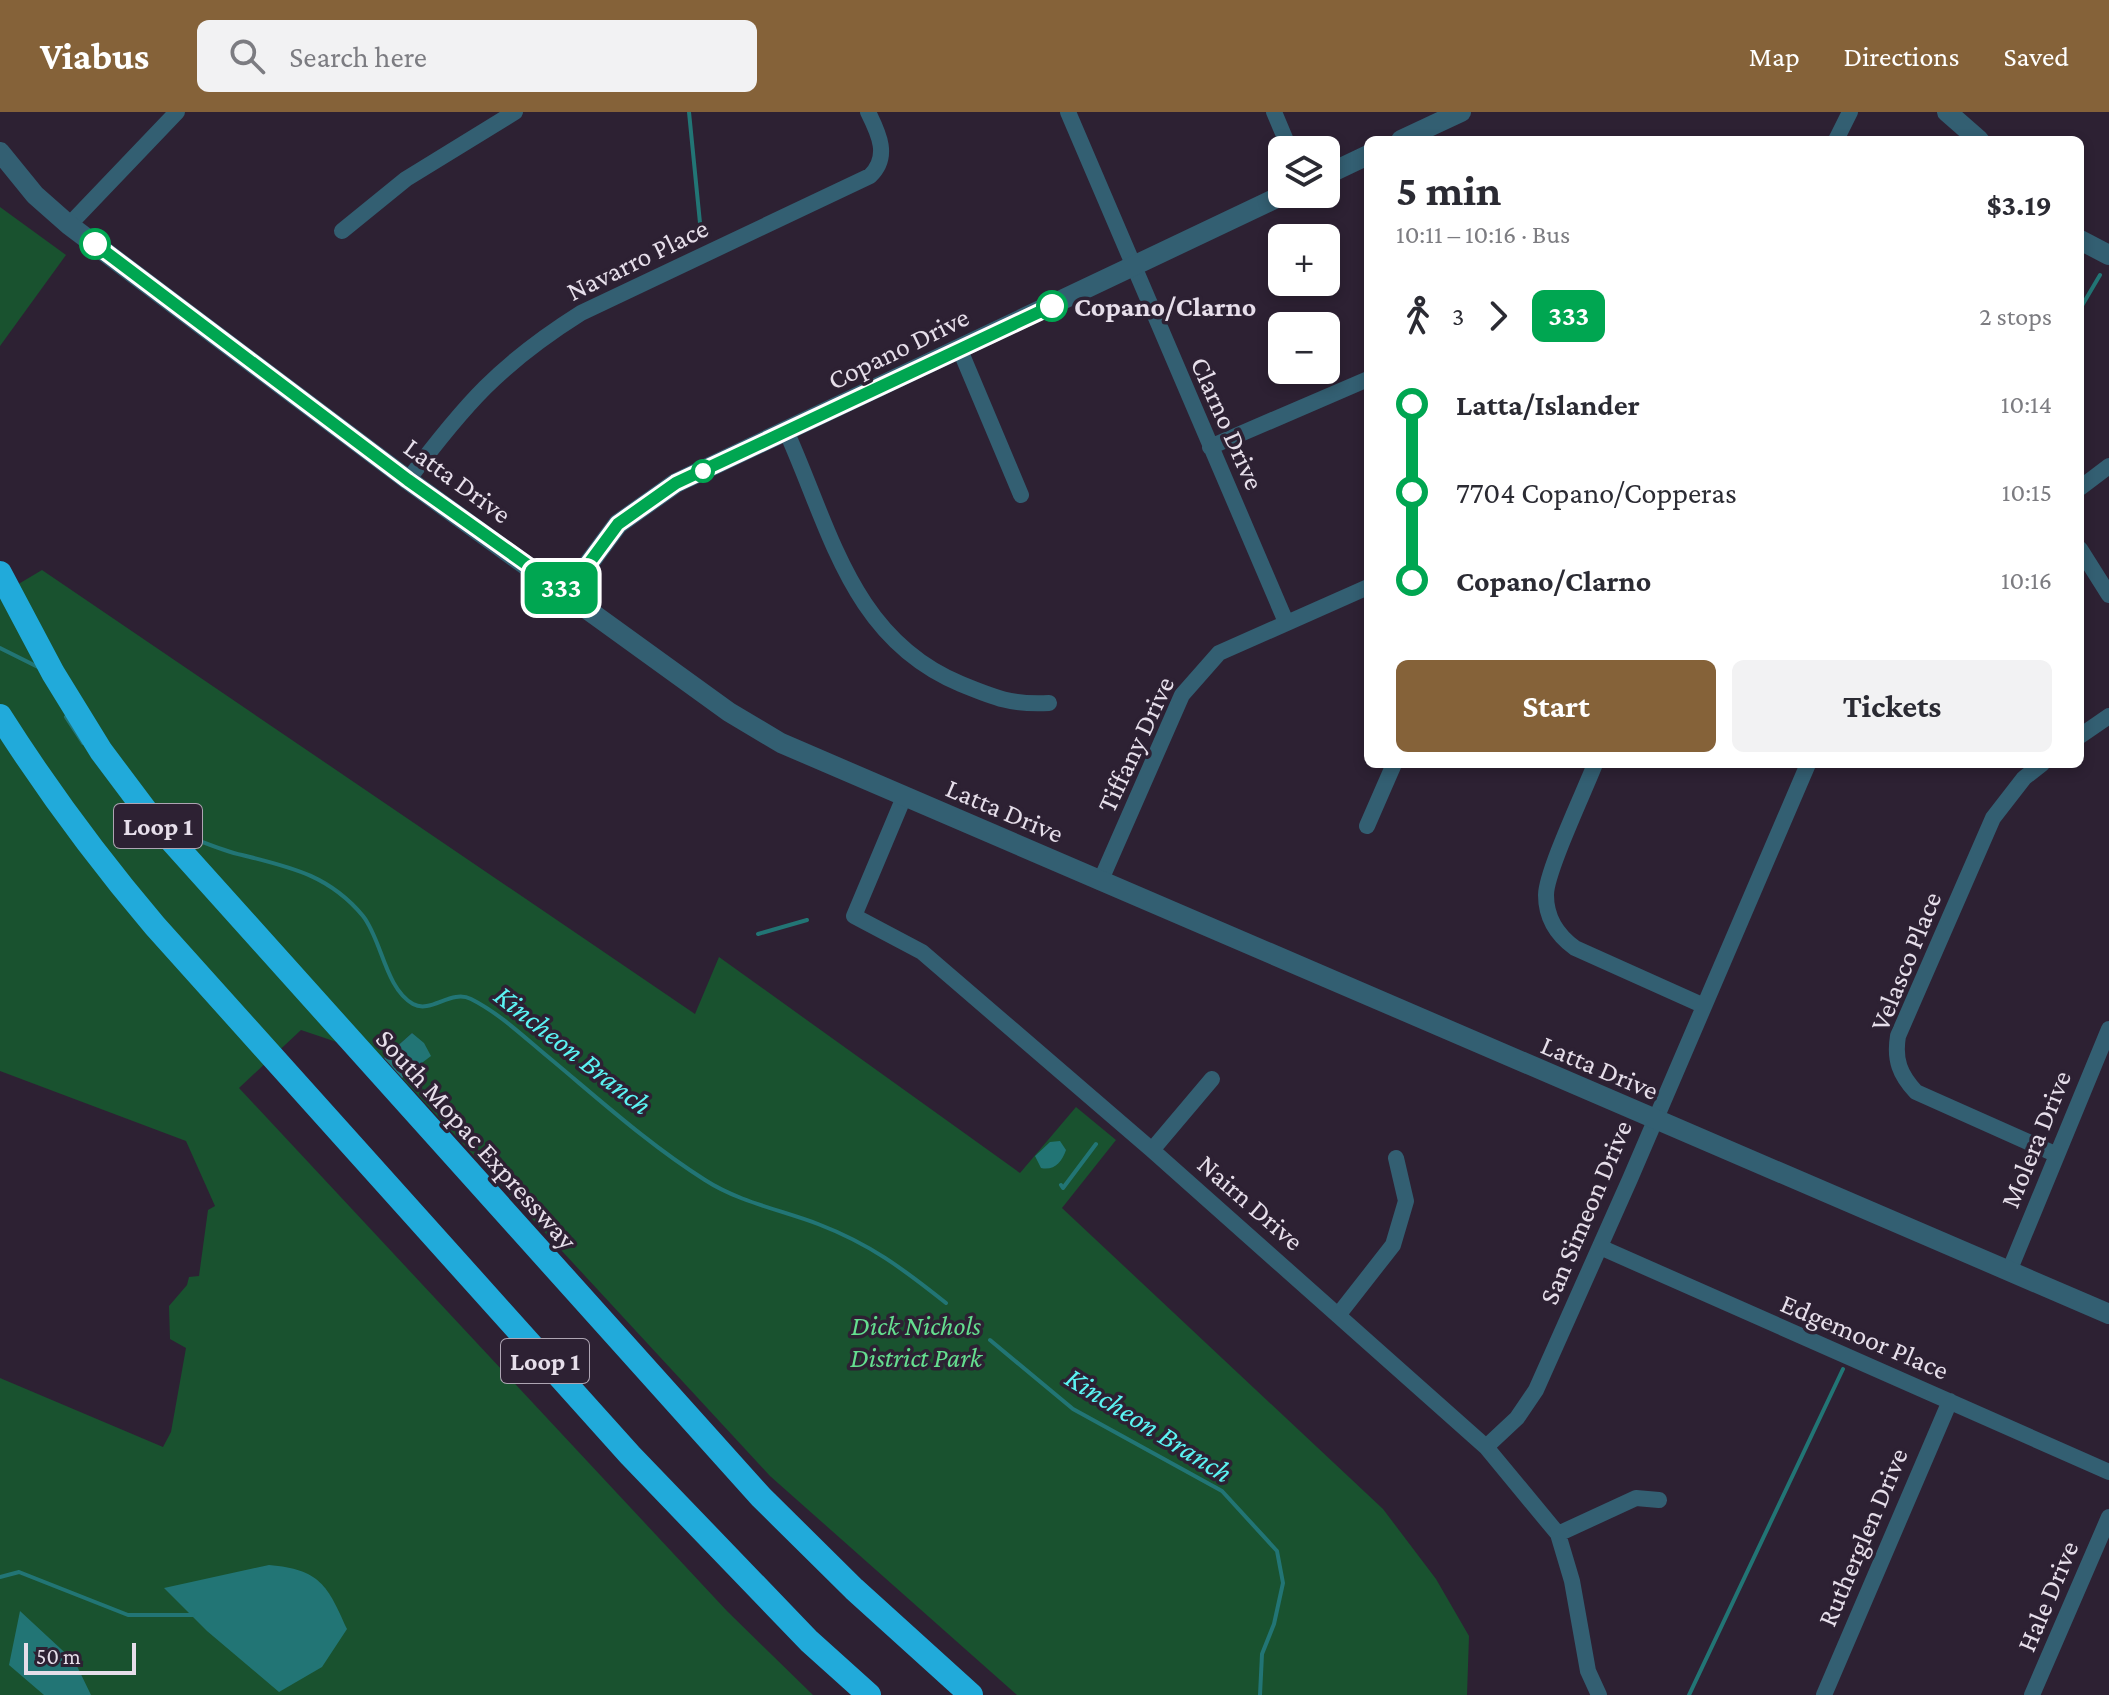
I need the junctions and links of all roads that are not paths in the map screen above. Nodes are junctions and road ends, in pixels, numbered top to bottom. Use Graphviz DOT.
graph roads {
  1 [pos="177,112"];
  2 [pos="515,112"];
  3 [pos="868,112"];
  4 [pos="1068,112"];
  5 [pos="1274,112"];
  6 [pos="1461,112"];
  7 [pos="1850,112"];
  8 [pos="1947,112"];
  9 [pos="1284,136"];
  10 [pos="1410,136"];
  11 [pos="1838,136"];
  12 [pos="1974,136"];
  13 [pos="0,152"];
  14 [pos="1364,157"];
  15 [pos="1340,168"];
  16 [pos="1268,202"];
  17 [pos="69,225"];
  18 [pos="342,231"];
  19 [pos="2084,242"];
  20 [pos="2109,255"];
  21 [pos="1131,268"];
  22 [pos="960,350"];
  23 [pos="1364,381"];
  24 [pos="787,433"];
  25 [pos="1210,447"];
  26 [pos="2109,466"];
  27 [pos="408,480"];
  28 [pos="2084,485"];
  29 [pos="1021,495"];
  30 [pos="2084,555"];
  31 [pos="0,573"];
  32 [pos="1364,589"];
  33 [pos="567,593"];
  34 [pos="2109,595"];
  35 [pos="1286,622"];
  36 [pos="1049,703"];
  37 [pos="0,716"];
  38 [pos="2109,716"];
  39 [pos="2084,733"];
  40 [pos="1392,768"];
  41 [pos="1593,768"];
  42 [pos="1806,768"];
  43 [pos="2037,768"];
  44 [pos="904,797"];
  45 [pos="1367,826"];
  46 [pos="1100,882"];
  47 [pos="1702,1005"];
  48 [pos="2109,1029"];
  49 [pos="1212,1079"];
  50 [pos="1653,1120"];
  51 [pos="1152,1150"];
  52 [pos="2055,1154"];
  53 [pos="1396,1158"];
  54 [pos="1600,1247"];
  55 [pos="2010,1269"];
  56 [pos="1339,1314"];
  57 [pos="2109,1314"];
  58 [pos="1950,1401"];
  59 [pos="1486,1447"];
  60 [pos="2109,1472"];
  61 [pos="1659,1500"];
  62 [pos="2109,1517"];
  63 [pos="1558,1534"];
  64 [pos="869,1695"];
  65 [pos="971,1695"];
  66 [pos="1599,1695"];
  67 [pos="1824,1695"];
  68 [pos="2032,1695"];
  1 -- 17 [label="street"];
  2 -- 18 [label="street"];
  3 -- 27 [label="street, Navarro Place"];
  4 -- 21 [label="street, Clarno Drive"];
  5 -- 9 [label="street"];
  6 -- 10 [label="street"];
  7 -- 11 [label="street"];
  8 -- 12 [label="street"];
  13 -- 17 [label="street, Latta Drive"];
  14 -- 15 [label="street"];
  16 -- 21 [label="street, Copano Drive"];
  17 -- 27 [label="street, Latta Drive"];
  19 -- 20 [label="street"];
  21 -- 22 [label="street, Copano Drive"];
  21 -- 25 [label="street, Clarno Drive"];
  22 -- 24 [label="street, Copano Drive"];
  22 -- 29 [label="street"];
  23 -- 25 [label="street"];
  24 -- 33 [label="street, Copano Drive"];
  24 -- 36 [label="street"];
  25 -- 35 [label="street, Clarno Drive"];
  26 -- 28 [label="street"];
  27 -- 33 [label="street, Latta Drive"];
  30 -- 34 [label="street"];
  31 -- 65 [label="highway, South Mopac Expressway / Loop 1"];
  32 -- 35 [label="street, Tiffany Drive"];
  33 -- 44 [label="street, Latta Drive"];
  35 -- 46 [label="street, Tiffany Drive"];
  37 -- 64 [label="highway, Loop 1"];
  38 -- 39 [label="street"];
  40 -- 45 [label="street"];
  41 -- 47 [label="street"];
  42 -- 47 [label="street, San Simeon Drive"];
  43 -- 52 [label="street, Velasco Place"];
  44 -- 46 [label="street, Latta Drive"];
  44 -- 51 [label="street, Nairn Drive"];
  46 -- 50 [label="street, Latta Drive"];
  47 -- 50 [label="street, San Simeon Drive"];
  48 -- 52 [label="street, Molera Drive"];
  49 -- 51 [label="street"];
  50 -- 54 [label="street, San Simeon Drive"];
  50 -- 55 [label="street, Latta Drive"];
  51 -- 56 [label="street, Nairn Drive"];
  52 -- 55 [label="street, Molera Drive"];
  53 -- 56 [label="street"];
  54 -- 58 [label="street, Edgemoor Place"];
  54 -- 59 [label="street, San Simeon Drive"];
  55 -- 57 [label="street, Latta Drive"];
  56 -- 59 [label="street, Nairn Drive"];
  58 -- 60 [label="street, Edgemoor Place"];
  58 -- 67 [label="street, Rutherglen Drive"];
  59 -- 63 [label="street, Nairn Drive"];
  61 -- 63 [label="street"];
  62 -- 68 [label="street, Hale Drive"];
  63 -- 66 [label="street, Nairn Drive"];
}
